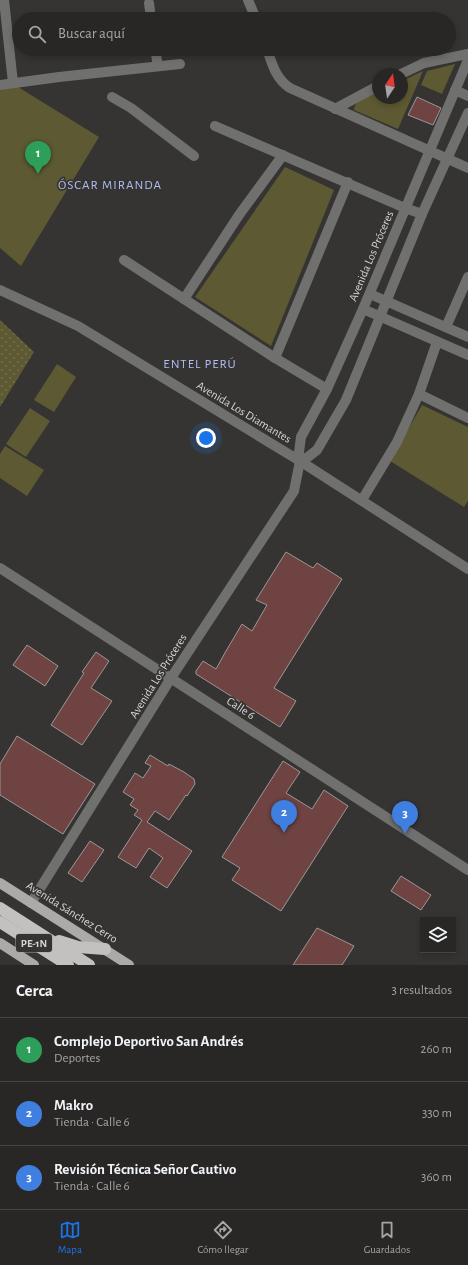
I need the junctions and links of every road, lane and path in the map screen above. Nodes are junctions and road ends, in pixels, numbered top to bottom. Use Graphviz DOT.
graph roads {
  1 [pos="4,0"];
  2 [pos="248,0"];
  3 [pos="153,2"];
  4 [pos="152,12"];
  5 [pos="253,12"];
  6 [pos="468,54"];
  7 [pos="156,56"];
  8 [pos="269,56"];
  9 [pos="468,60"];
  10 [pos="180,64"];
  11 [pos="158,66"];
  12 [pos="408,71"];
  13 [pos="13,83"];
  14 [pos="0,85"];
  15 [pos="372,89"];
  16 [pos="455,90"];
  17 [pos="112,96"];
  18 [pos="468,96"];
  19 [pos="335,109"];
  20 [pos="468,113"];
  21 [pos="215,126"];
  22 [pos="430,150"];
  23 [pos="283,155"];
  24 [pos="194,156"];
  25 [pos="447,159"];
  26 [pos="468,168"];
  27 [pos="348,182"];
  28 [pos="405,208"];
  29 [pos="422,214"];
  30 [pos="124,260"];
  31 [pos="468,277"];
  32 [pos="0,290"];
  33 [pos="370,294"];
  34 [pos="184,299"];
  35 [pos="386,302"];
  36 [pos="364,309"];
  37 [pos="380,316"];
  38 [pos="446,327"];
  39 [pos="468,337"];
  40 [pos="437,342"];
  41 [pos="468,355"];
  42 [pos="275,358"];
  43 [pos="327,389"];
  44 [pos="419,394"];
  45 [pos="468,418"];
  46 [pos="300,461"];
  47 [pos="362,500"];
  48 [pos="0,568"];
  49 [pos="468,569"];
  50 [pos="171,678"];
  51 [pos="468,870"];
  52 [pos="0,883"];
  53 [pos="31,903"];
  54 [pos="0,908"];
  55 [pos="0,922"];
  56 [pos="38,932"];
  57 [pos="0,944"];
  58 [pos="104,949"];
  59 [pos="45,950"];
  60 [pos="34,965"];
  61 [pos="56,965"];
  62 [pos="68,965"];
  63 [pos="89,965"];
  64 [pos="129,965"];
  1 -- 13 [label="street"];
  2 -- 5 [label="street"];
  3 -- 4 [label="street"];
  6 -- 12 [label="street"];
  7 -- 11 [label="street"];
  8 -- 19 [label="street"];
  9 -- 16 [label="street, Avenida Los Próceres"];
  10 -- 11 [label="street"];
  11 -- 13 [label="street"];
  13 -- 14 [label="street"];
  15 -- 19 [label="street"];
  16 -- 18 [label="street"];
  16 -- 22 [label="street, Avenida Los Próceres"];
  17 -- 24 [label="street"];
  19 -- 22 [label="street"];
  20 -- 25 [label="street"];
  21 -- 23 [label="street"];
  22 -- 25 [label="street"];
  22 -- 28 [label="street, Avenida Los Próceres"];
  23 -- 27 [label="street"];
  23 -- 34 [label="street"];
  25 -- 26 [label="street"];
  25 -- 29 [label="street"];
  27 -- 28 [label="street"];
  27 -- 42 [label="street"];
  28 -- 29 [label="street"];
  28 -- 33 [label="street, Avenida Los Próceres"];
  29 -- 35 [label="street"];
  30 -- 34 [label="street"];
  31 -- 38 [label="street"];
  32 -- 46 [label="street, Avenida Los Diamantes"];
  33 -- 35 [label="street"];
  33 -- 36 [label="street, Avenida Los Próceres"];
  34 -- 42 [label="street"];
  35 -- 37 [label="street"];
  35 -- 38 [label="street"];
  36 -- 37 [label="street"];
  36 -- 43 [label="street, Avenida Los Próceres"];
  37 -- 40 [label="street"];
  37 -- 46 [label="street"];
  38 -- 39 [label="street"];
  40 -- 41 [label="street"];
  40 -- 44 [label="street"];
  42 -- 43 [label="street"];
  43 -- 46 [label="street, Avenida Los Próceres"];
  44 -- 45 [label="street"];
  44 -- 47 [label="street"];
  46 -- 47 [label="street, Avenida Los Diamantes"];
  46 -- 50 [label="street, Avenida Los Próceres"];
  47 -- 49 [label="street, Avenida Los Diamantes"];
  48 -- 50 [label="street, Calle 6"];
  50 -- 51 [label="street, Calle 6"];
  50 -- 53 [label="street, Avenida Los Próceres"];
  52 -- 53 [label="main road, Avenida Sánchez Cerro"];
  53 -- 58 [label="main road, Avenida Sánchez Cerro"];
  54 -- 56 [label="highway, PE-1N"];
  55 -- 59 [label="highway, PE-1N"];
  56 -- 58 [label="highway"];
  56 -- 63 [label="highway, PE-1N"];
  57 -- 60 [label="main road"];
  58 -- 64 [label="main road, Avenida Sánchez Cerro"];
  59 -- 61 [label="highway"];
  59 -- 62 [label="highway, PE-1N"];
}
